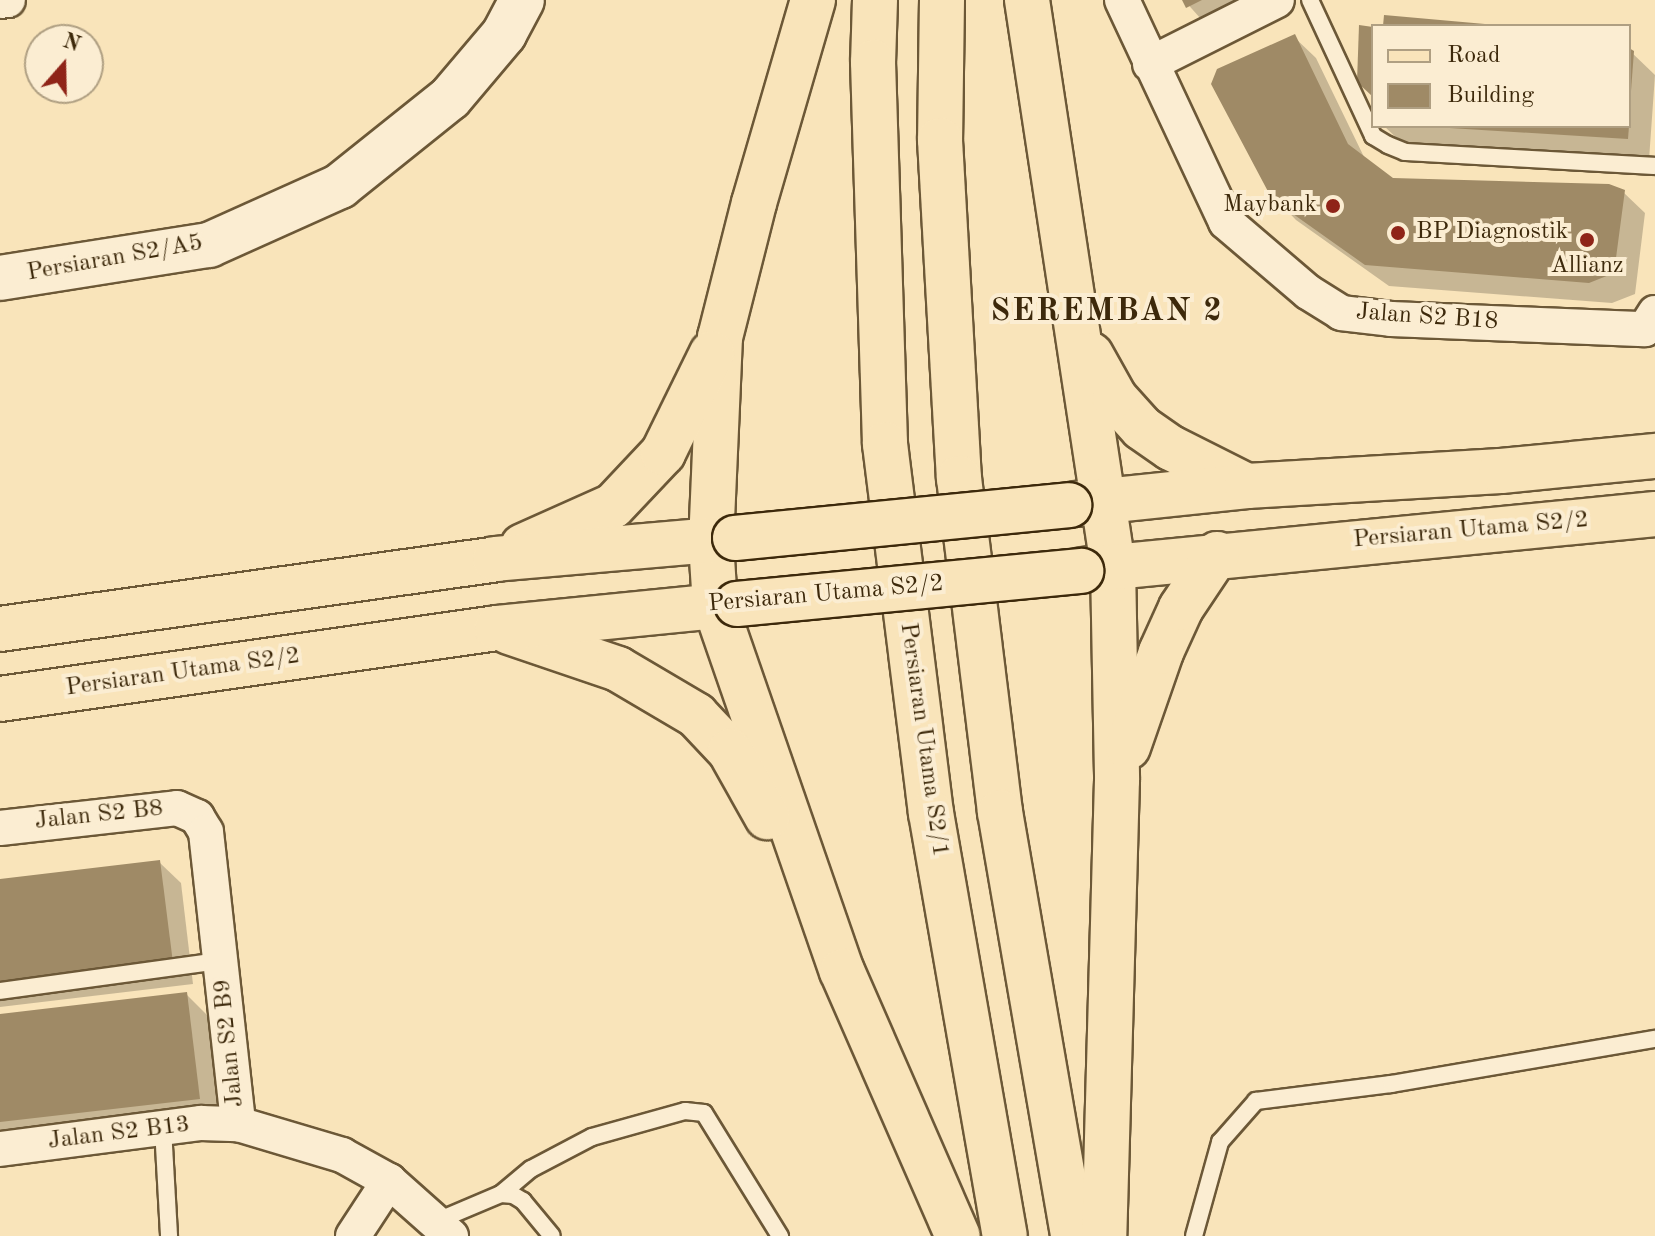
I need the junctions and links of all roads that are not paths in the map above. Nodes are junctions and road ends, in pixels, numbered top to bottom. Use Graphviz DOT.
graph roads {
  1 [pos="8,0"];
  2 [pos="522,0"];
  3 [pos="813,0"];
  4 [pos="875,0"];
  5 [pos="942,0"];
  6 [pos="1027,0"];
  7 [pos="1122,0"];
  8 [pos="1277,0"];
  9 [pos="1310,0"];
  10 [pos="0,1"];
  11 [pos="1150,64"];
  12 [pos="1655,166"];
  13 [pos="0,278"];
  14 [pos="1655,313"];
  15 [pos="1080,336"];
  16 [pos="720,337"];
  17 [pos="1655,456"];
  18 [pos="1247,486"];
  19 [pos="1087,502"];
  20 [pos="1655,514"];
  21 [pos="723,540"];
  22 [pos="1217,554"];
  23 [pos="495,559"];
  24 [pos="1097,568"];
  25 [pos="726,604"];
  26 [pos="497,628"];
  27 [pos="0,629"];
  28 [pos="0,699"];
  29 [pos="1117,780"];
  30 [pos="197,817"];
  31 [pos="0,828"];
  32 [pos="823,917"];
  33 [pos="220,961"];
  34 [pos="0,991"];
  35 [pos="1655,1039"];
  36 [pos="238,1124"];
  37 [pos="163,1128"];
  38 [pos="0,1149"];
  39 [pos="389,1181"];
  40 [pos="501,1194"];
  41 [pos="444,1229"];
  42 [pos="169,1236"];
  43 [pos="353,1236"];
  44 [pos="552,1236"];
  45 [pos="780,1236"];
  46 [pos="958,1236"];
  47 [pos="1005,1236"];
  48 [pos="1073,1236"];
  49 [pos="1104,1236"];
  50 [pos="1194,1236"];
  1 -- 10 [label="street"];
  2 -- 13 [label="street, Persiaran S2/A5"];
  3 -- 16 [label="main road"];
  4 -- 47 [label="main road, Persiaran Utama S2/1"];
  5 -- 48 [label="main road"];
  6 -- 15 [label="main road"];
  7 -- 11 [label="street, Jalan S2 B18"];
  8 -- 11 [label="street"];
  9 -- 12 [label="lane"];
  11 -- 14 [label="street, Jalan S2 B18"];
  15 -- 18 [label="main road"];
  15 -- 19 [label="main road"];
  16 -- 21 [label="main road"];
  16 -- 23 [label="main road"];
  17 -- 18 [label="main road"];
  18 -- 19 [label="main road"];
  19 -- 21 [label="main road, bridge"];
  19 -- 24 [label="main road"];
  20 -- 22 [label="main road, Persiaran Utama S2/2"];
  21 -- 23 [label="main road"];
  21 -- 25 [label="main road"];
  22 -- 24 [label="main road, Persiaran Utama S2/2"];
  22 -- 29 [label="main road"];
  23 -- 27 [label="main road"];
  24 -- 25 [label="main road, Persiaran Utama S2/2, bridge"];
  24 -- 29 [label="main road"];
  25 -- 26 [label="main road, Persiaran Utama S2/2"];
  25 -- 32 [label="main road"];
  26 -- 28 [label="main road, Persiaran Utama S2/2"];
  26 -- 32 [label="main road"];
  29 -- 49 [label="main road"];
  30 -- 31 [label="street, Jalan S2 B8"];
  30 -- 33 [label="street, Jalan S2 B9"];
  32 -- 46 [label="main road"];
  33 -- 34 [label="lane"];
  33 -- 36 [label="street, Jalan S2 B9"];
  35 -- 50 [label="lane"];
  36 -- 37 [label="street, Jalan S2 B13"];
  36 -- 39 [label="street, Jalan S2 B9"];
  37 -- 38 [label="street, Jalan S2 B13"];
  37 -- 42 [label="lane"];
  39 -- 41 [label="street, Jalan S2 B9"];
  39 -- 43 [label="street"];
  40 -- 41 [label="lane"];
  40 -- 44 [label="lane"];
  40 -- 45 [label="lane"];
}
